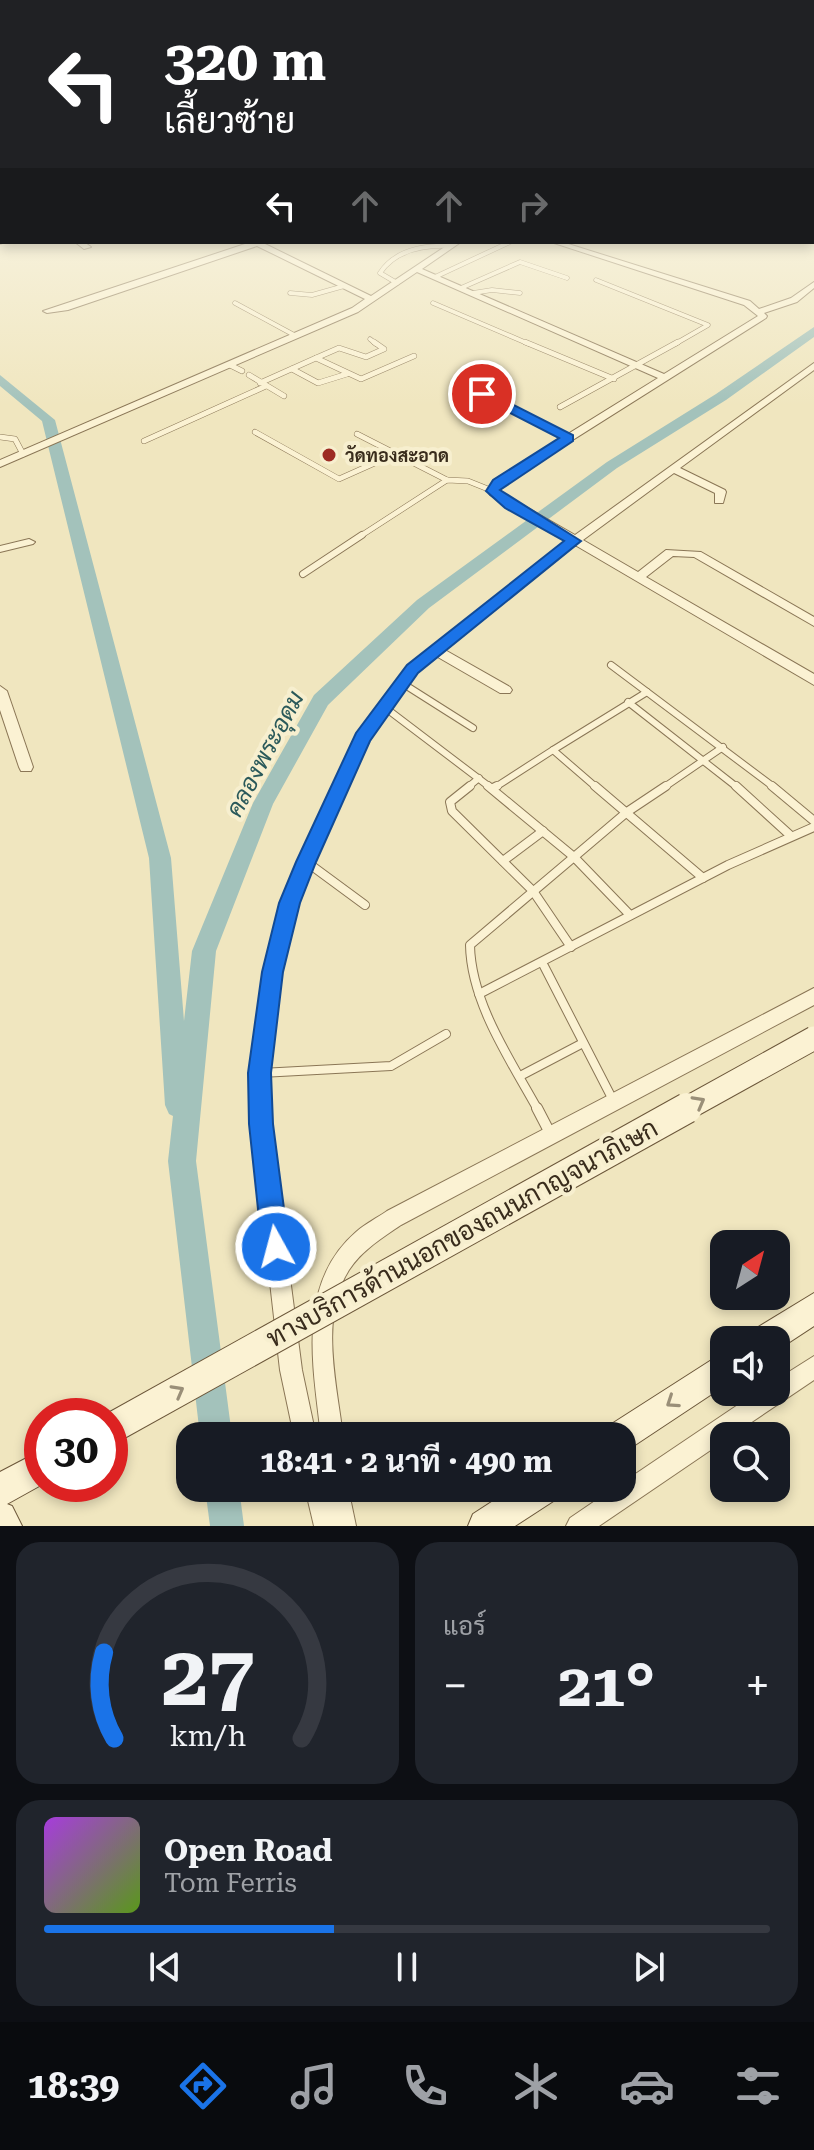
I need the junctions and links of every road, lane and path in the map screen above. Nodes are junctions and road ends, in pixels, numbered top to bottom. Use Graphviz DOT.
graph roads {
  1 [pos="197,263"];
  2 [pos="297,263"];
  3 [pos="393,263"];
  4 [pos="426,263"];
  5 [pos="465,263"];
  6 [pos="517,263"];
  7 [pos="524,263"];
  8 [pos="627,263"];
  9 [pos="417,269"];
  10 [pos="435,277"];
  11 [pos="567,278"];
  12 [pos="596,280"];
  13 [pos="397,283"];
  14 [pos="814,284"];
  15 [pos="344,286"];
  16 [pos="461,288"];
  17 [pos="78,290"];
  18 [pos="290,293"];
  19 [pos="473,293"];
  20 [pos="520,293"];
  21 [pos="93,299"];
  22 [pos="373,300"];
  23 [pos="235,303"];
  24 [pos="433,303"];
  25 [pos="47,311"];
  26 [pos="761,311"];
  27 [pos="296,336"];
  28 [pos="370,339"];
  29 [pos="414,356"];
  30 [pos="316,358"];
  31 [pos="230,365"];
  32 [pos="638,366"];
  33 [pos="814,366"];
  34 [pos="292,369"];
  35 [pos="242,371"];
  36 [pos="347,374"];
  37 [pos="249,375"];
  38 [pos="666,378"];
  39 [pos="614,379"];
  40 [pos="263,384"];
  41 [pos="482,394"];
  42 [pos="284,396"];
  43 [pos="560,407"];
  44 [pos="255,432"];
  45 [pos="357,434"];
  46 [pos="0,437"];
  47 [pos="569,438"];
  48 [pos="144,441"];
  49 [pos="23,454"];
  50 [pos="395,454"];
  51 [pos="0,464"];
  52 [pos="674,469"];
  53 [pos="447,480"];
  54 [pos="493,491"];
  55 [pos="719,501"];
  56 [pos="567,537"];
  57 [pos="29,542"];
  58 [pos="0,549"];
  59 [pos="303,574"];
  60 [pos="638,578"];
  61 [pos="814,622"];
  62 [pos="435,650"];
  63 [pos="611,665"];
  64 [pos="814,680"];
  65 [pos="402,683"];
  66 [pos="505,690"];
  67 [pos="0,691"];
  68 [pos="647,692"];
  69 [pos="628,702"];
  70 [pos="383,706"];
  71 [pos="473,728"];
  72 [pos="723,747"];
  73 [pos="553,750"];
  74 [pos="704,760"];
  75 [pos="26,767"];
  76 [pos="479,778"];
  77 [pos="493,788"];
  78 [pos="627,812"];
  79 [pos="814,821"];
  80 [pos="814,827"];
  81 [pos="543,831"];
  82 [pos="791,836"];
  83 [pos="574,857"];
  84 [pos="503,861"];
  85 [pos="306,862"];
  86 [pos="703,878"];
  87 [pos="533,891"];
  88 [pos="365,905"];
  89 [pos="630,915"];
  90 [pos="571,947"];
  91 [pos="544,966"];
  92 [pos="479,994"];
  93 [pos="814,996"];
  94 [pos="446,1034"];
  95 [pos="814,1038"];
  96 [pos="583,1043"];
  97 [pos="259,1073"];
  98 [pos="522,1075"];
  99 [pos="615,1104"];
  100 [pos="552,1137"];
  101 [pos="814,1308"];
  102 [pos="787,1326"];
  103 [pos="814,1367"];
  104 [pos="710,1377"];
  105 [pos="128,1419"];
  106 [pos="302,1422"];
  107 [pos="331,1422"];
  108 [pos="636,1426"];
  109 [pos="24,1476"];
  110 [pos="0,1490"];
  111 [pos="320,1502"];
  112 [pos="339,1502"];
  113 [pos="522,1502"];
  114 [pos="0,1518"];
  115 [pos="5,1526"];
  116 [pos="326,1526"];
  117 [pos="344,1526"];
  118 [pos="485,1526"];
  119 [pos="578,1526"];
  1 -- 21 [label="street"];
  2 -- 15 [label="street"];
  3 -- 13 [label="lane"];
  4 -- 9 [label="street"];
  5 -- 10 [label="lane"];
  6 -- 16 [label="lane"];
  7 -- 11 [label="lane"];
  8 -- 26 [label="street"];
  9 -- 10 [label="street"];
  9 -- 13 [label="street"];
  10 -- 16 [label="street"];
  12 -- 32 [label="lane"];
  13 -- 22 [label="street"];
  14 -- 26 [label="street"];
  15 -- 18 [label="lane"];
  15 -- 22 [label="street"];
  16 -- 19 [label="street"];
  17 -- 21 [label="street"];
  19 -- 20 [label="lane"];
  19 -- 32 [label="street"];
  21 -- 25 [label="street"];
  22 -- 27 [label="street"];
  23 -- 27 [label="lane"];
  24 -- 39 [label="lane"];
  26 -- 38 [label="street"];
  27 -- 31 [label="street"];
  28 -- 30 [label="lane"];
  29 -- 36 [label="lane"];
  30 -- 34 [label="lane"];
  30 -- 36 [label="lane"];
  31 -- 35 [label="lane"];
  31 -- 49 [label="street"];
  32 -- 38 [label="street"];
  32 -- 39 [label="lane"];
  33 -- 52 [label="street"];
  34 -- 36 [label="lane"];
  34 -- 40 [label="lane"];
  37 -- 40 [label="lane"];
  38 -- 47 [label="street"];
  39 -- 43 [label="lane"];
  40 -- 42 [label="lane"];
  40 -- 48 [label="lane"];
  41 -- 47 [label="lane"];
  44 -- 50 [label="lane"];
  45 -- 50 [label="lane"];
  46 -- 49 [label="lane"];
  47 -- 54 [label="street"];
  49 -- 51 [label="street"];
  50 -- 53 [label="lane"];
  52 -- 55 [label="street"];
  52 -- 56 [label="street"];
  53 -- 54 [label="lane"];
  53 -- 59 [label="lane"];
  54 -- 56 [label="street"];
  56 -- 60 [label="street"];
  56 -- 62 [label="street"];
  57 -- 58 [label="street"];
  60 -- 61 [label="street"];
  60 -- 64 [label="street"];
  62 -- 65 [label="street"];
  62 -- 66 [label="street"];
  63 -- 68 [label="lane"];
  65 -- 70 [label="street"];
  65 -- 71 [label="lane"];
  67 -- 75 [label="street"];
  68 -- 69 [label="lane"];
  68 -- 72 [label="lane"];
  69 -- 73 [label="lane"];
  69 -- 74 [label="lane"];
  70 -- 76 [label="lane"];
  70 -- 85 [label="street"];
  72 -- 74 [label="lane"];
  72 -- 79 [label="lane"];
  73 -- 77 [label="lane"];
  73 -- 78 [label="lane"];
  74 -- 78 [label="lane"];
  74 -- 82 [label="lane"];
  76 -- 77 [label="lane"];
  76 -- 84 [label="lane"];
  77 -- 81 [label="lane"];
  78 -- 83 [label="lane"];
  78 -- 86 [label="lane"];
  80 -- 82 [label="lane"];
  81 -- 83 [label="lane"];
  81 -- 84 [label="lane"];
  82 -- 86 [label="lane"];
  83 -- 87 [label="lane"];
  83 -- 89 [label="lane"];
  84 -- 87 [label="lane"];
  85 -- 88 [label="lane"];
  85 -- 97 [label="street"];
  86 -- 89 [label="lane"];
  87 -- 90 [label="lane"];
  87 -- 92 [label="lane"];
  89 -- 90 [label="lane"];
  90 -- 91 [label="lane"];
  91 -- 92 [label="lane"];
  91 -- 96 [label="lane"];
  92 -- 98 [label="lane"];
  93 -- 99 [label="street"];
  94 -- 97 [label="lane"];
  105 -- 95 [label="main road, ทางบริการด้านนอกของถนนกาญจนาภิเษก, one-way, bridge"];
  96 -- 98 [label="lane"];
  96 -- 99 [label="lane"];
  97 -- 106 [label="street"];
  98 -- 100 [label="lane"];
  99 -- 100 [label="street"];
  100 -- 107 [label="street"];
  101 -- 102 [label="main road"];
  103 -- 119 [label="street"];
  104 -- 108 [label="main road, one-way"];
  109 -- 110 [label="main road"];
  111 -- 116 [label="street"];
  112 -- 117 [label="street"];
  113 -- 118 [label="main road"];
  114 -- 115 [label="main road"];
}
